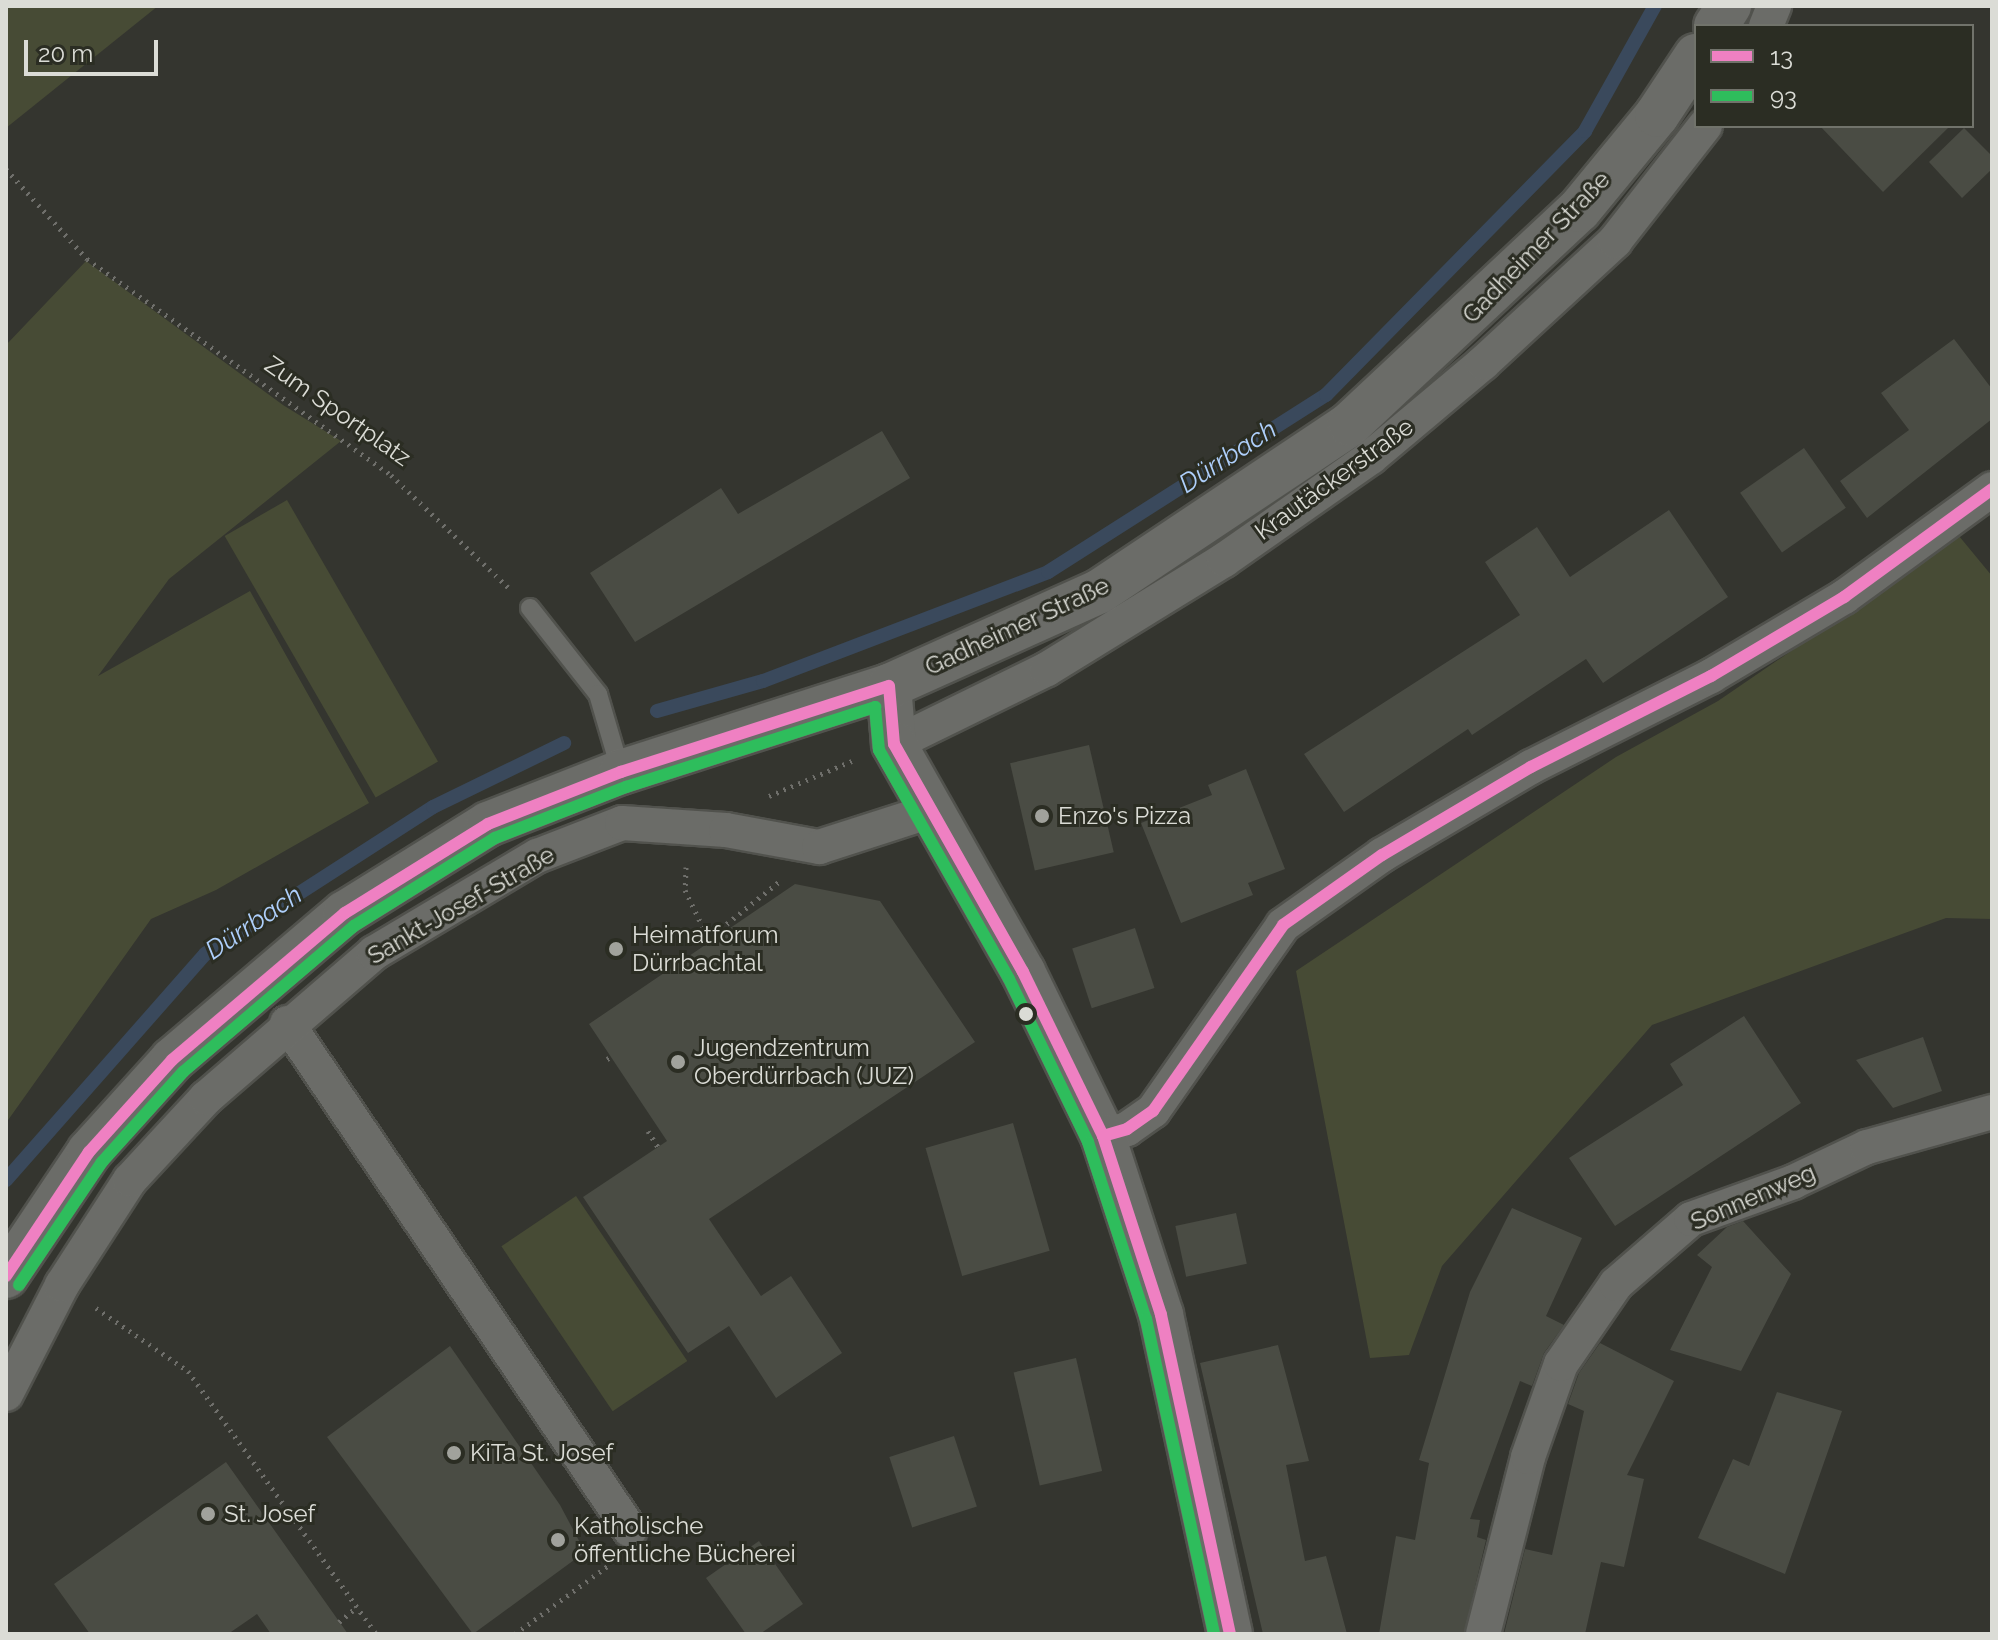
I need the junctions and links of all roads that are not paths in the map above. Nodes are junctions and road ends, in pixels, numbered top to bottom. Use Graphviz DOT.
graph roads {
  1 [pos="1729,6"];
  2 [pos="1717,24"];
  3 [pos="1694,59"];
  4 [pos="1703,128"];
  5 [pos="1992,489"];
  6 [pos="530,608"];
  7 [pos="889,686"];
  8 [pos="894,744"];
  9 [pos="621,772"];
  10 [pos="931,811"];
  11 [pos="287,1023"];
  12 [pos="1992,1112"];
  13 [pos="1103,1136"];
  14 [pos="6,1276"];
  15 [pos="6,1394"];
  16 [pos="630,1530"];
  17 [pos="1230,1634"];
  18 [pos="1483,1634"];
  1 -- 2 [label="street"];
  3 -- 7 [label="street, Gadheimer Straße"];
  4 -- 8 [label="street, Krautäckerstraße"];
  5 -- 13 [label="street"];
  6 -- 9 [label="lane"];
  7 -- 8 [label="street"];
  7 -- 9 [label="street, Gadheimer Straße"];
  8 -- 10 [label="street"];
  9 -- 14 [label="street, Gadheimer Straße"];
  10 -- 11 [label="street, Sankt-Josef-Straße"];
  10 -- 13 [label="street"];
  11 -- 15 [label="street, Sankt-Josef-Straße"];
  11 -- 16 [label="street"];
  12 -- 18 [label="street, Sonnenweg"];
  13 -- 17 [label="street"];
}
